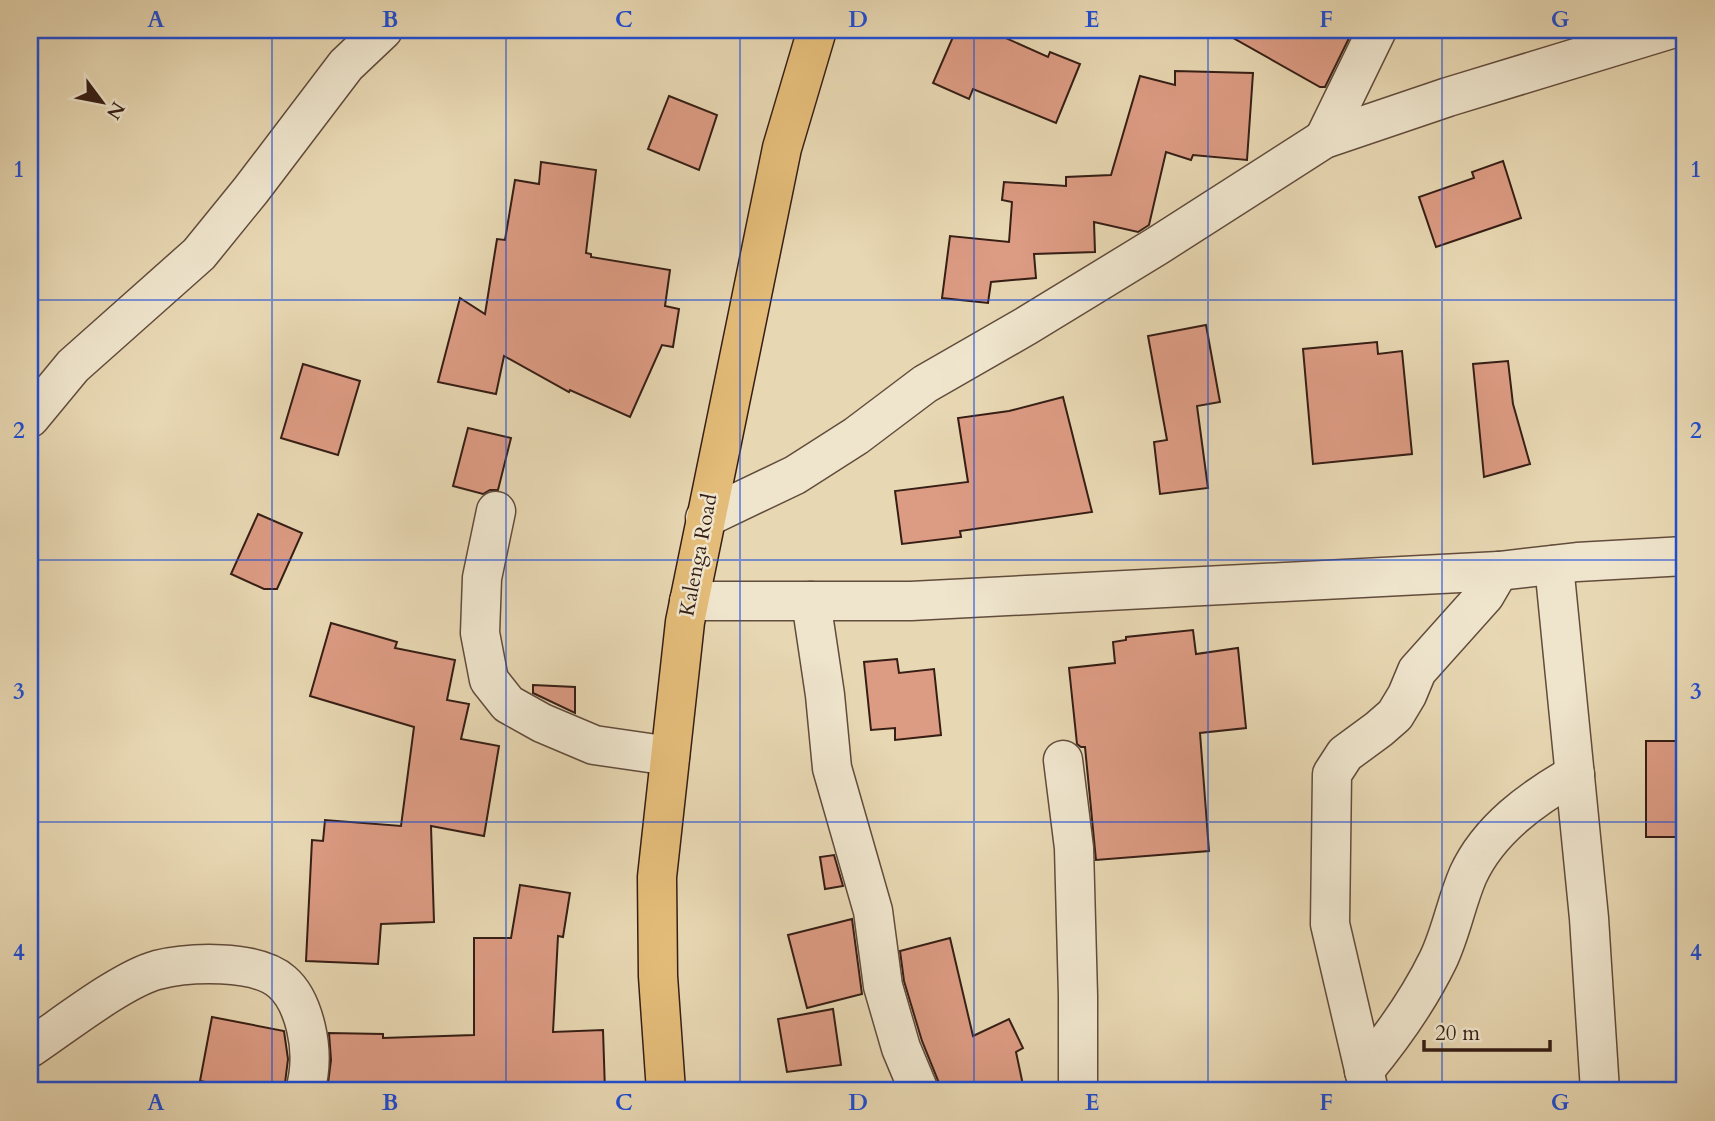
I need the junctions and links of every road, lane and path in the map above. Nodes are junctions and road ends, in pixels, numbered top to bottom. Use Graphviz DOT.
graph roads {
  1 [pos="383,30"];
  2 [pos="817,30"];
  3 [pos="1377,30"];
  4 [pos="1673,32"];
  5 [pos="1324,139"];
  6 [pos="30,418"];
  7 [pos="496,511"];
  8 [pos="705,518"];
  9 [pos="1685,556"];
  10 [pos="1554,565"];
  11 [pos="1499,571"];
  12 [pos="689,601"];
  13 [pos="811,601"];
  14 [pos="670,756"];
  15 [pos="1063,760"];
  16 [pos="1575,774"];
  17 [pos="30,1048"];
  18 [pos="1367,1081"];
  19 [pos="305,1091"];
  20 [pos="666,1091"];
  21 [pos="919,1091"];
  22 [pos="1078,1091"];
  23 [pos="1600,1091"];
  1 -- 6 [label="street"];
  2 -- 8 [label="main road, Kalenga Road"];
  3 -- 5 [label="street"];
  4 -- 5 [label="street"];
  5 -- 8 [label="street"];
  7 -- 14 [label="street"];
  8 -- 12 [label="main road, Kalenga Road"];
  9 -- 10 [label="street"];
  10 -- 11 [label="street"];
  10 -- 16 [label="street"];
  11 -- 13 [label="street"];
  11 -- 18 [label="street"];
  12 -- 13 [label="street"];
  12 -- 14 [label="main road, Kalenga Road"];
  13 -- 21 [label="street"];
  14 -- 20 [label="main road, Kalenga Road"];
  15 -- 22 [label="street"];
  16 -- 18 [label="street"];
  16 -- 23 [label="street"];
  17 -- 19 [label="street"];
}
